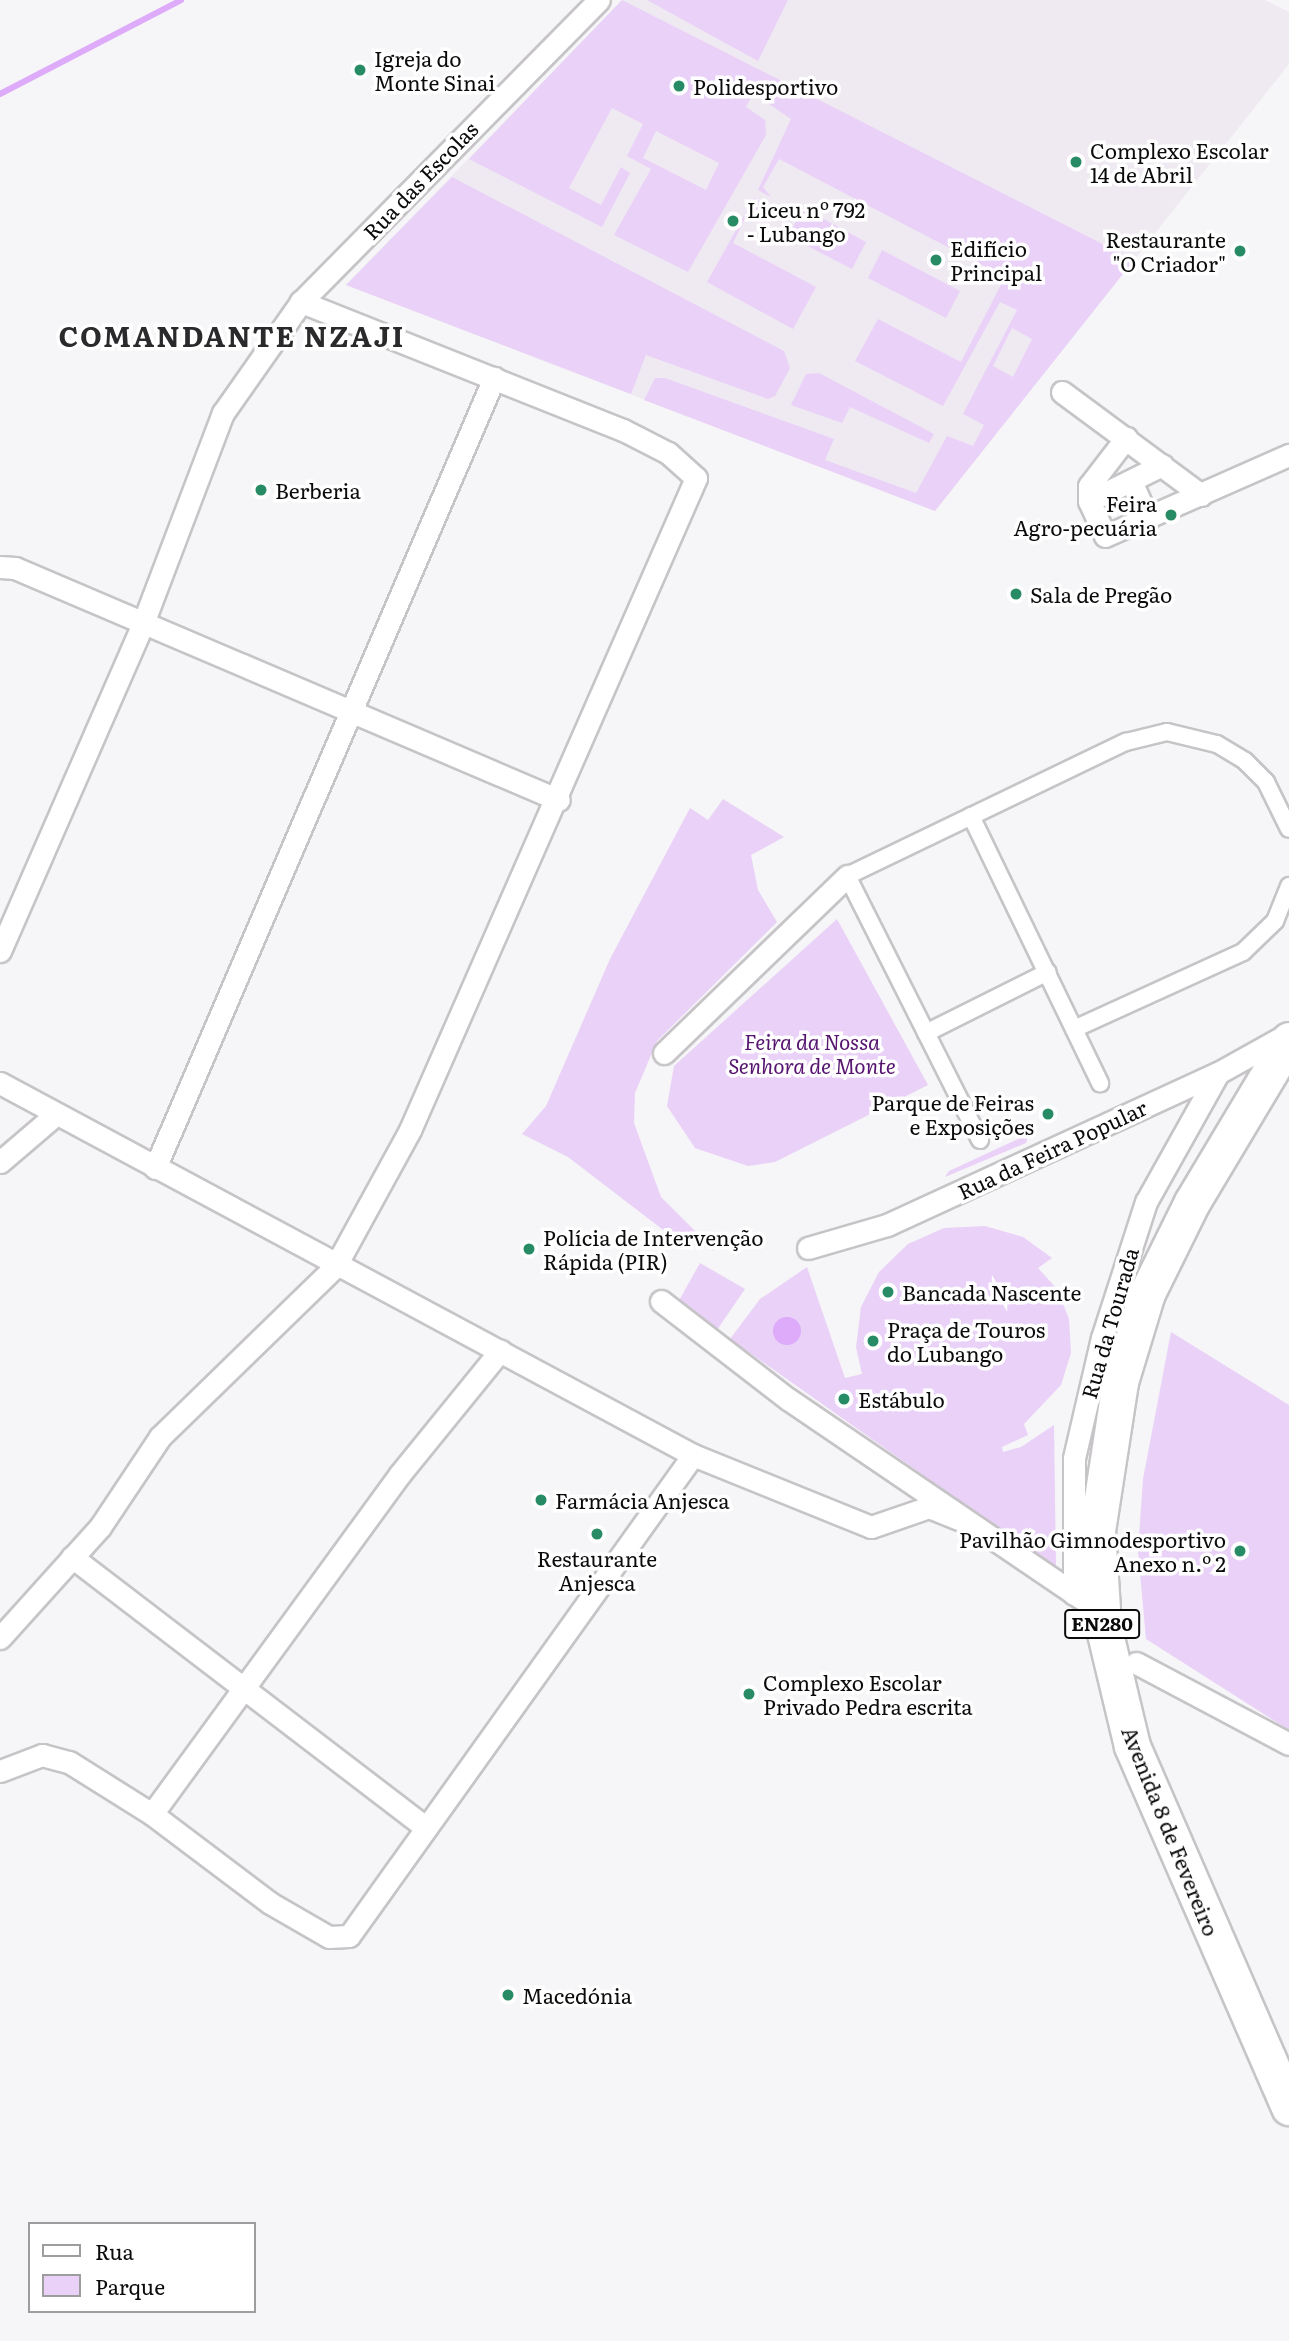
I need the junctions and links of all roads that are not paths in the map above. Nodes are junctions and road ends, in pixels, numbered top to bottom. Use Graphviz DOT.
graph roads {
  1 [pos="598,0"];
  2 [pos="301,302"];
  3 [pos="494,378"];
  4 [pos="1062,392"];
  5 [pos="1126,438"];
  6 [pos="1289,456"];
  7 [pos="1162,465"];
  8 [pos="1130,481"];
  9 [pos="1201,495"];
  10 [pos="1089,501"];
  11 [pos="1148,519"];
  12 [pos="0,567"];
  13 [pos="142,625"];
  14 [pos="348,710"];
  15 [pos="558,800"];
  16 [pos="971,816"];
  17 [pos="1289,829"];
  18 [pos="847,876"];
  19 [pos="1289,886"];
  20 [pos="0,951"];
  21 [pos="1048,972"];
  22 [pos="1074,1029"];
  23 [pos="926,1033"];
  24 [pos="1289,1034"];
  25 [pos="1289,1040"];
  26 [pos="664,1053"];
  27 [pos="1218,1073"];
  28 [pos="0,1083"];
  29 [pos="1100,1083"];
  30 [pos="55,1115"];
  31 [pos="980,1140"];
  32 [pos="0,1162"];
  33 [pos="155,1168"];
  34 [pos="808,1248"];
  35 [pos="335,1267"];
  36 [pos="661,1301"];
  37 [pos="500,1351"];
  38 [pos="692,1455"];
  39 [pos="959,1519"];
  40 [pos="72,1557"];
  41 [pos="1088,1603"];
  42 [pos="0,1638"];
  43 [pos="1136,1663"];
  44 [pos="247,1689"];
  45 [pos="1289,1744"];
  46 [pos="0,1771"];
  47 [pos="152,1814"];
  48 [pos="425,1827"];
  49 [pos="1289,2107"];
  1 -- 2 [label="street, Rua das Escolas"];
  2 -- 3 [label="street"];
  2 -- 13 [label="street, Rua das Escolas"];
  3 -- 14 [label="street"];
  3 -- 15 [label="street"];
  4 -- 5 [label="street"];
  5 -- 7 [label="street"];
  5 -- 10 [label="street"];
  6 -- 9 [label="street"];
  7 -- 8 [label="street"];
  7 -- 9 [label="street"];
  8 -- 10 [label="street"];
  8 -- 11 [label="street"];
  9 -- 11 [label="street"];
  10 -- 11 [label="street"];
  12 -- 13 [label="street"];
  13 -- 14 [label="street"];
  13 -- 20 [label="street, Rua das Escolas"];
  14 -- 15 [label="street"];
  14 -- 33 [label="street"];
  15 -- 35 [label="street"];
  16 -- 17 [label="street"];
  16 -- 18 [label="street"];
  16 -- 21 [label="street"];
  18 -- 23 [label="street"];
  18 -- 26 [label="street"];
  19 -- 22 [label="street"];
  21 -- 22 [label="street"];
  21 -- 23 [label="street"];
  22 -- 29 [label="street"];
  23 -- 31 [label="street"];
  24 -- 27 [label="street, Rua da Feira Popular"];
  25 -- 41 [label="main road, Avenida 8 de Fevereiro / EN280"];
  27 -- 34 [label="street, Rua da Feira Popular"];
  27 -- 41 [label="street, Rua da Tourada"];
  28 -- 30 [label="street"];
  30 -- 32 [label="street"];
  30 -- 33 [label="street"];
  33 -- 35 [label="street"];
  35 -- 37 [label="street"];
  35 -- 40 [label="street"];
  36 -- 39 [label="street"];
  37 -- 38 [label="street"];
  37 -- 44 [label="street"];
  38 -- 39 [label="street"];
  38 -- 48 [label="street"];
  39 -- 41 [label="street"];
  40 -- 42 [label="street"];
  40 -- 44 [label="street"];
  41 -- 49 [label="main road, Avenida 8 de Fevereiro / EN280"];
  43 -- 45 [label="street"];
  44 -- 47 [label="street"];
  44 -- 48 [label="street"];
  46 -- 47 [label="street"];
  47 -- 48 [label="street"];
}
